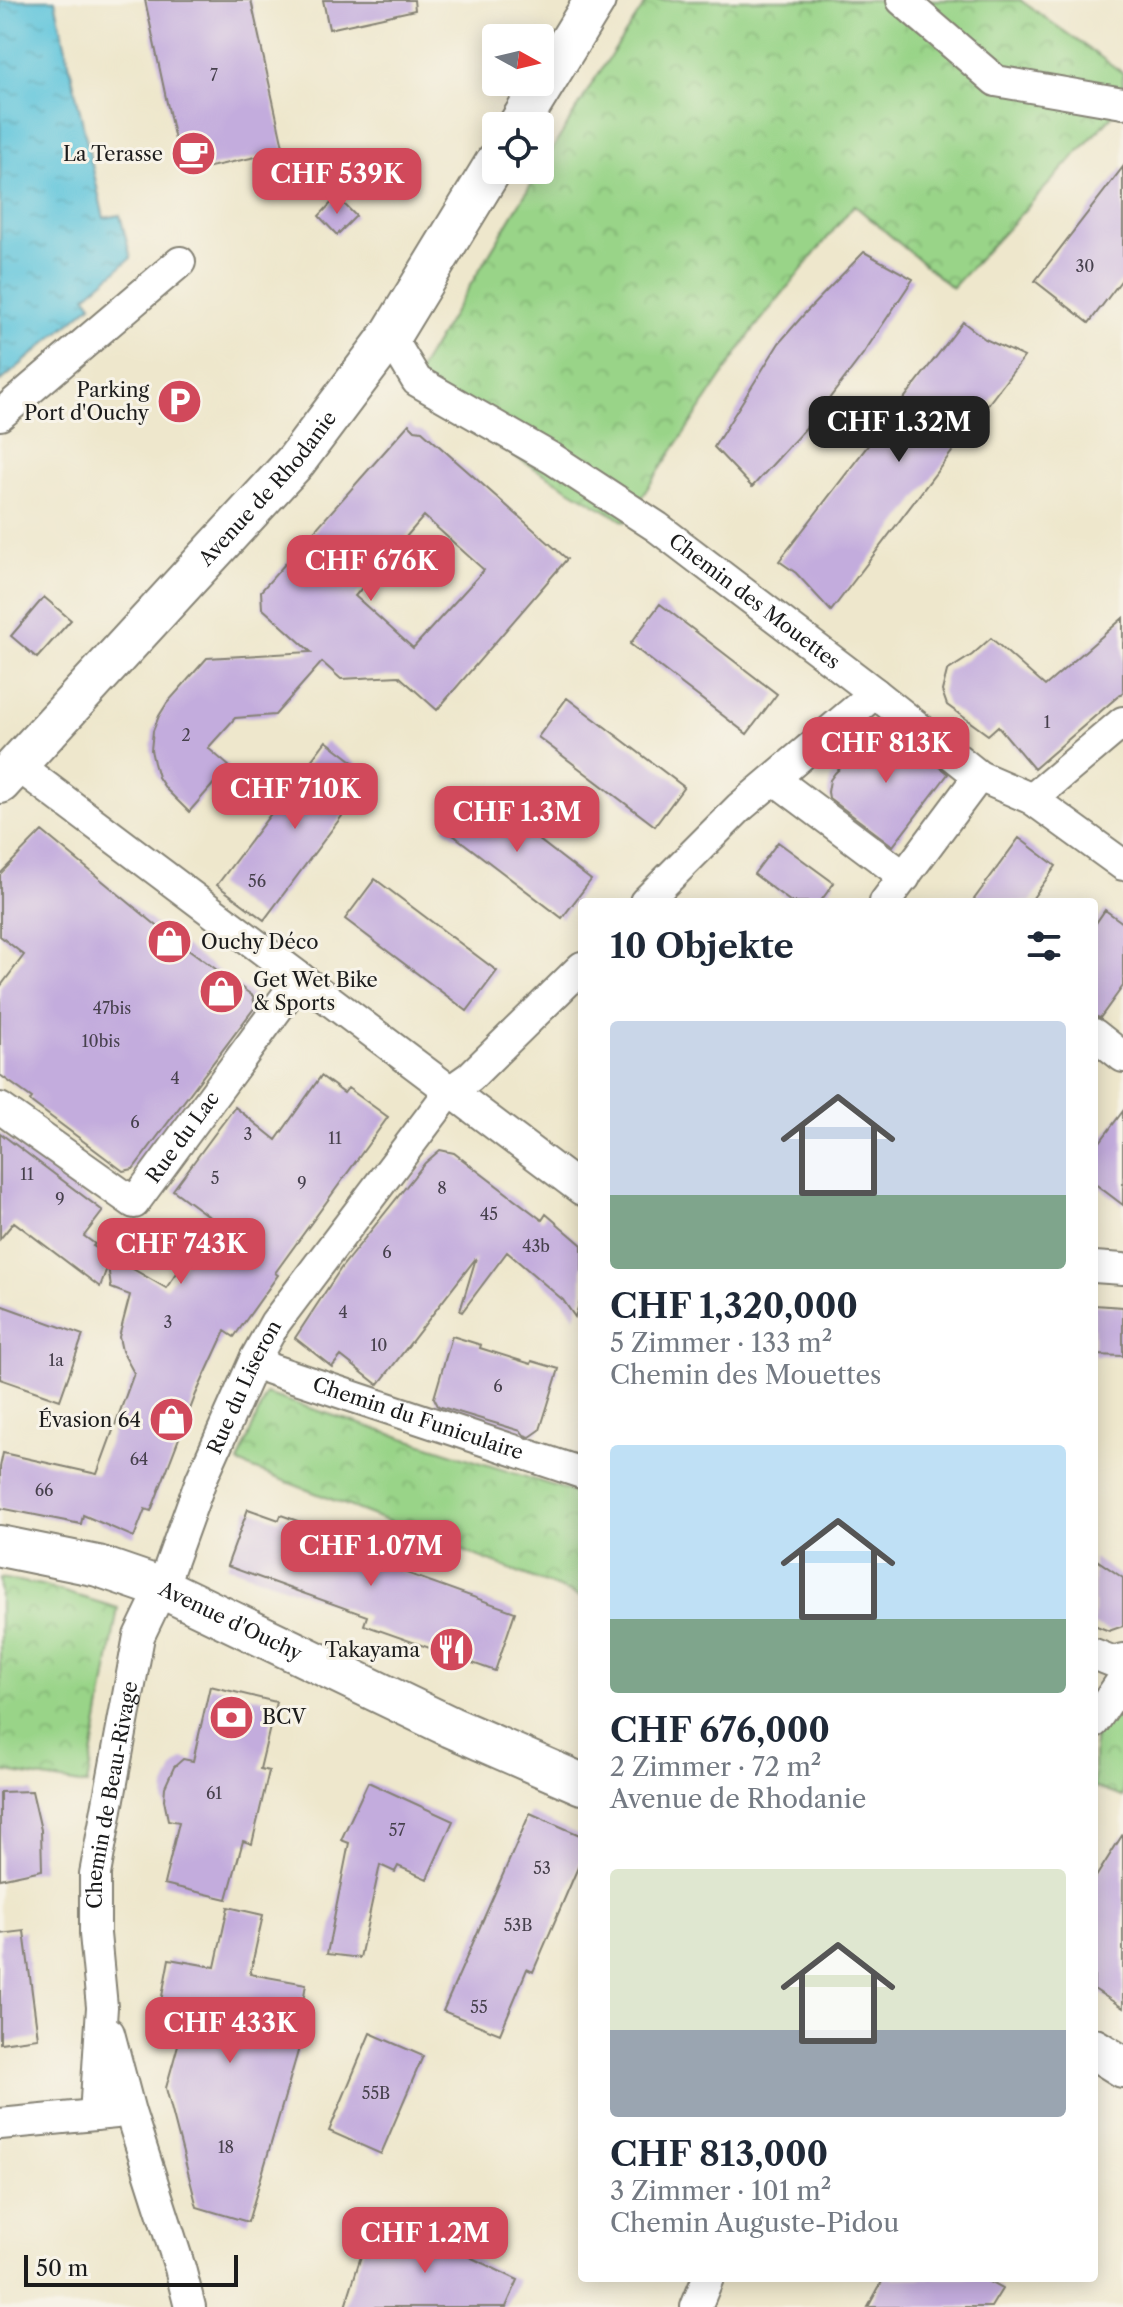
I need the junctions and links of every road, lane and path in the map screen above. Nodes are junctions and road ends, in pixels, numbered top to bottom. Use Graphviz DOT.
graph roads {
  1 [pos="595,0"];
  2 [pos="902,0"];
  3 [pos="1123,103"];
  4 [pos="527,112"];
  5 [pos="483,184"];
  6 [pos="180,262"];
  7 [pos="390,336"];
  8 [pos="0,415"];
  9 [pos="875,693"];
  10 [pos="1123,722"];
  11 [pos="9,774"];
  12 [pos="979,776"];
  13 [pos="774,779"];
  14 [pos="1032,799"];
  15 [pos="1123,865"];
  16 [pos="899,893"];
  17 [pos="649,898"];
  18 [pos="578,971"];
  19 [pos="300,978"];
  20 [pos="1098,1037"];
  21 [pos="1123,1057"];
  22 [pos="450,1091"];
  23 [pos="0,1108"];
  24 [pos="578,1187"];
  25 [pos="1098,1267"];
  26 [pos="1123,1269"];
  27 [pos="255,1359"];
  28 [pos="578,1472"];
  29 [pos="0,1546"];
  30 [pos="162,1588"];
  31 [pos="1098,1656"];
  32 [pos="1123,1659"];
  33 [pos="1123,1679"];
  34 [pos="1098,1716"];
  35 [pos="578,1782"];
  36 [pos="102,2007"];
  37 [pos="1098,2051"];
  38 [pos="1123,2067"];
  39 [pos="130,2112"];
  40 [pos="95,2115"];
  41 [pos="0,2124"];
  42 [pos="706,2282"];
  43 [pos="190,2304"];
  44 [pos="696,2307"];
  1 -- 4 [label="main road"];
  2 -- 3 [label="street"];
  5 -- 7 [label="main road, Avenue de Rhodanie"];
  6 -- 8 [label="street"];
  7 -- 9 [label="street, Chemin des Mouettes"];
  7 -- 11 [label="main road, Avenue de Rhodanie"];
  9 -- 12 [label="street, Chemin des Mouettes"];
  9 -- 13 [label="street"];
  10 -- 14 [label="street"];
  11 -- 19 [label="street"];
  12 -- 14 [label="street, Chemin des Mouettes"];
  12 -- 16 [label="street"];
  13 -- 16 [label="street"];
  13 -- 17 [label="street"];
  14 -- 15 [label="street, Chemin des Mouettes"];
  18 -- 22 [label="street, Rue du Liseron"];
  19 -- 22 [label="street"];
  19 -- 23 [label="street, Rue du Lac"];
  20 -- 21 [label="street"];
  22 -- 24 [label="street"];
  22 -- 27 [label="street, Rue du Liseron"];
  25 -- 26 [label="street"];
  27 -- 28 [label="street, Chemin du Funiculaire"];
  27 -- 30 [label="street, Rue du Liseron"];
  29 -- 30 [label="main road, Avenue d'Ouchy"];
  30 -- 35 [label="main road, Avenue d'Ouchy"];
  30 -- 36 [label="street, Chemin de Beau-Rivage"];
  31 -- 32 [label="street"];
  33 -- 34 [label="street"];
  36 -- 39 [label="street, Chemin de Beau-Rivage"];
  36 -- 40 [label="street, Chemin de Beau-Rivage"];
  37 -- 38 [label="main road"];
  39 -- 40 [label="street"];
  39 -- 43 [label="street, Chemin de Beau-Rivage"];
  40 -- 41 [label="street"];
  42 -- 44 [label="street"];
}
